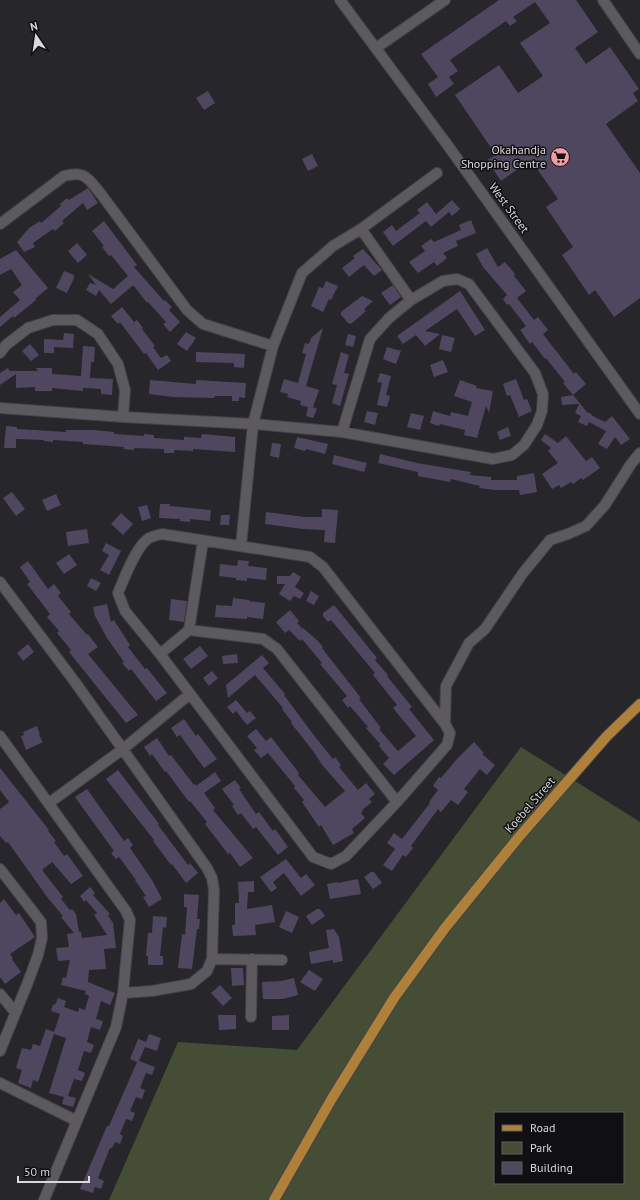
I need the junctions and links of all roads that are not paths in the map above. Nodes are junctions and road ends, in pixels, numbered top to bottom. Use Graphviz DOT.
graph roads {
  1 [pos="340,0"];
  2 [pos="445,0"];
  3 [pos="603,0"];
  4 [pos="376,48"];
  5 [pos="640,54"];
  6 [pos="438,172"];
  7 [pos="0,224"];
  8 [pos="361,229"];
  9 [pos="411,300"];
  10 [pos="272,346"];
  11 [pos="0,353"];
  12 [pos="0,408"];
  13 [pos="640,414"];
  14 [pos="123,417"];
  15 [pos="253,424"];
  16 [pos="342,432"];
  17 [pos="640,453"];
  18 [pos="202,541"];
  19 [pos="241,546"];
  20 [pos="0,582"];
  21 [pos="189,630"];
  22 [pos="160,654"];
  23 [pos="190,694"];
  24 [pos="640,704"];
  25 [pos="445,724"];
  26 [pos="0,736"];
  27 [pos="123,749"];
  28 [pos="397,802"];
  29 [pos="48,803"];
  30 [pos="0,869"];
  31 [pos="212,959"];
  32 [pos="252,959"];
  33 [pos="282,960"];
  34 [pos="123,993"];
  35 [pos="0,994"];
  36 [pos="15,1012"];
  37 [pos="251,1016"];
  38 [pos="0,1051"];
  39 [pos="0,1083"];
  40 [pos="76,1121"];
  41 [pos="44,1200"];
  42 [pos="274,1200"];
  1 -- 4 [label="street, West Street"];
  2 -- 4 [label="street"];
  3 -- 5 [label="street"];
  4 -- 13 [label="street, West Street"];
  6 -- 8 [label="street"];
  7 -- 10 [label="street"];
  8 -- 9 [label="street"];
  8 -- 10 [label="street"];
  9 -- 16 [label="street"];
  9 -- 16 [label="street"];
  10 -- 15 [label="street"];
  11 -- 14 [label="street"];
  12 -- 14 [label="street"];
  14 -- 15 [label="street"];
  15 -- 16 [label="street"];
  15 -- 19 [label="street"];
  17 -- 25 [label="street"];
  18 -- 19 [label="street"];
  18 -- 21 [label="street"];
  18 -- 22 [label="street"];
  19 -- 25 [label="street"];
  20 -- 27 [label="street"];
  21 -- 22 [label="street"];
  21 -- 28 [label="street"];
  22 -- 23 [label="street"];
  23 -- 27 [label="street"];
  23 -- 28 [label="street"];
  24 -- 42 [label="main road, Koebel Street"];
  25 -- 28 [label="street"];
  26 -- 29 [label="street"];
  27 -- 29 [label="street"];
  27 -- 31 [label="street"];
  29 -- 34 [label="street"];
  30 -- 36 [label="street"];
  31 -- 32 [label="street"];
  31 -- 34 [label="street"];
  32 -- 33 [label="street"];
  32 -- 37 [label="street"];
  34 -- 40 [label="street"];
  35 -- 36 [label="street"];
  36 -- 38 [label="street"];
  39 -- 40 [label="street"];
  40 -- 41 [label="street"];
}
